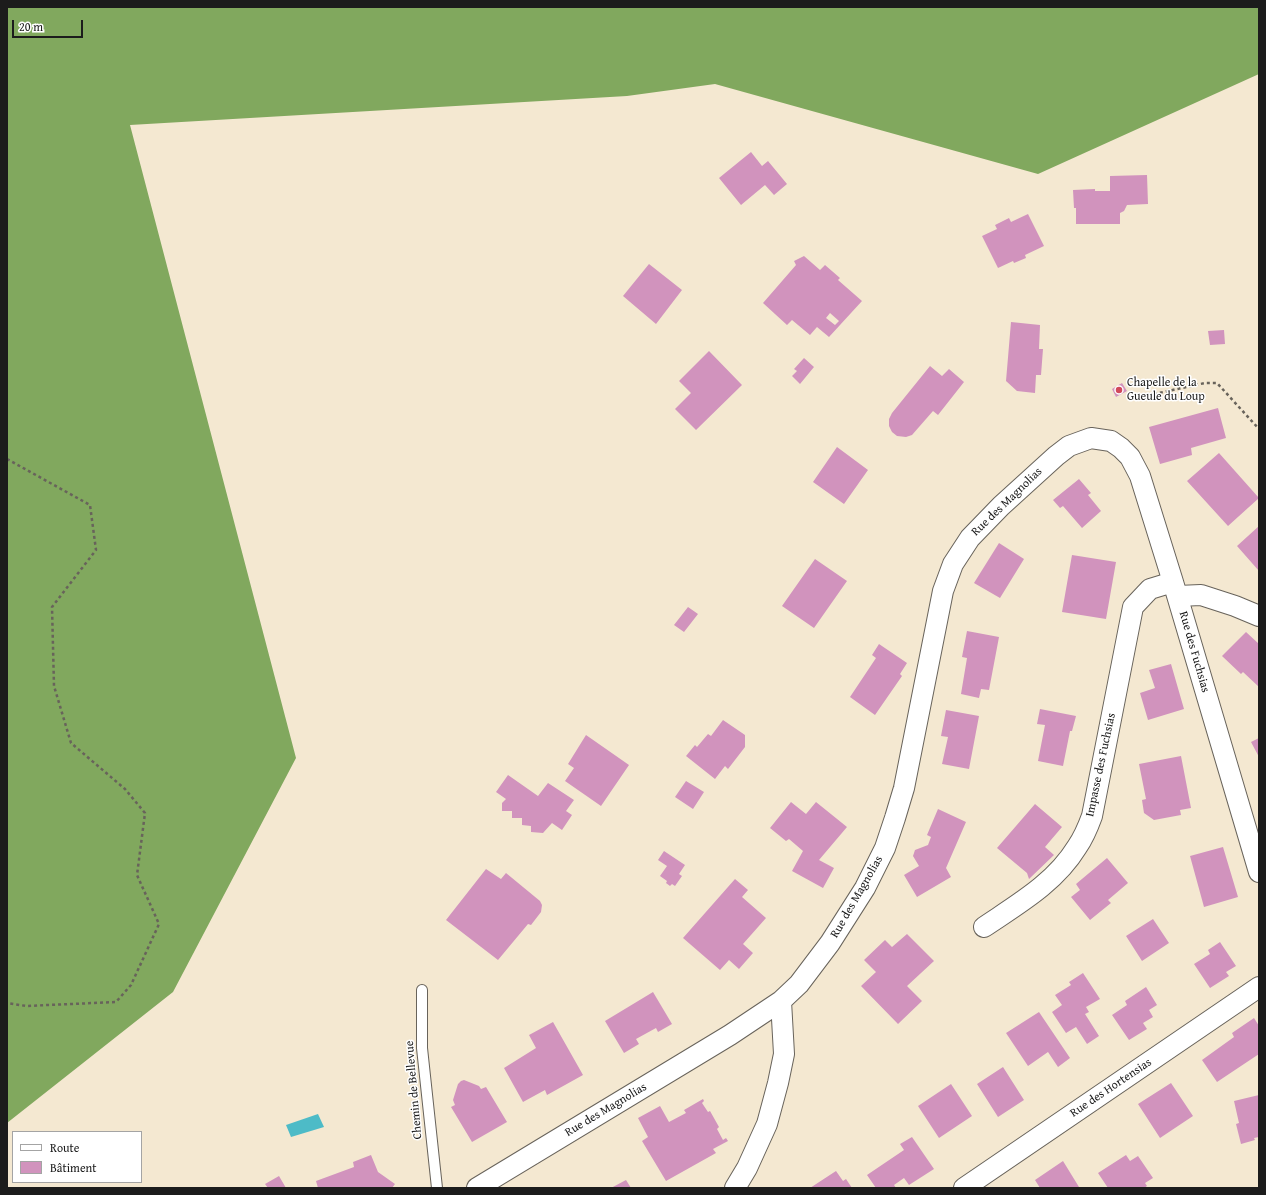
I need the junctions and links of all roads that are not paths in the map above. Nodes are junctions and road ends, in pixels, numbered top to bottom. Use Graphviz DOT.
graph roads {
  1 [pos="1111,441"];
  2 [pos="1176,589"];
  3 [pos="1259,616"];
  4 [pos="1259,872"];
  5 [pos="984,927"];
  6 [pos="1259,987"];
  7 [pos="422,990"];
  8 [pos="782,1001"];
  9 [pos="437,1188"];
  10 [pos="477,1188"];
  11 [pos="735,1188"];
  12 [pos="964,1188"];
  1 -- 2 [label="street, Rue des Fuchsias"];
  1 -- 8 [label="street, Rue des Magnolias"];
  2 -- 3 [label="street, Impasse des Fuchsias"];
  2 -- 4 [label="street, Rue des Fuchsias"];
  2 -- 5 [label="street, Impasse des Fuchsias"];
  6 -- 12 [label="street, Rue des Hortensias"];
  7 -- 9 [label="lane, Chemin de Bellevue"];
  8 -- 10 [label="street, Rue des Magnolias"];
  8 -- 11 [label="street"];
}
